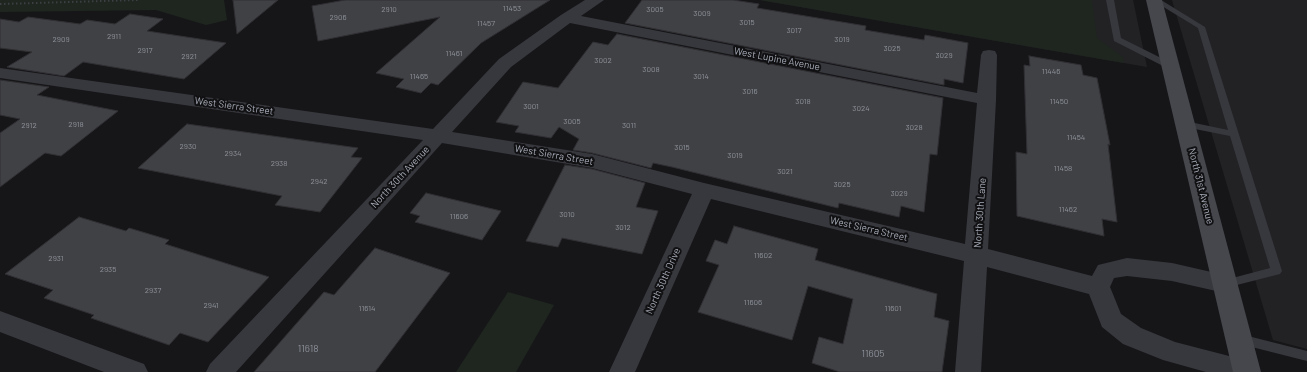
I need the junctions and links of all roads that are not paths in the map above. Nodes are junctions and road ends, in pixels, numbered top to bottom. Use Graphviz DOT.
graph roads {
  1 [pos="596,0"];
  2 [pos="1110,0"];
  3 [pos="1155,0"];
  4 [pos="567,18"];
  5 [pos="989,55"];
  6 [pos="1170,66"];
  7 [pos="0,73"];
  8 [pos="987,100"];
  9 [pos="1185,124"];
  10 [pos="1233,134"];
  11 [pos="439,136"];
  12 [pos="704,190"];
  13 [pos="977,255"];
  14 [pos="1225,284"];
  15 [pos="1098,287"];
  16 [pos="0,321"];
  17 [pos="1238,339"];
  18 [pos="1307,356"];
  19 [pos="1247,371"];
  20 [pos="135,372"];
  21 [pos="219,372"];
  22 [pos="622,372"];
  23 [pos="968,372"];
  1 -- 4 [label="street, North 30th Avenue"];
  2 -- 6 [label="lane"];
  3 -- 6 [label="street, North 31st Avenue"];
  3 -- 10 [label="lane"];
  4 -- 8 [label="street, West Lupine Avenue"];
  4 -- 11 [label="street, North 30th Avenue"];
  5 -- 8 [label="street, North 30th Lane"];
  6 -- 9 [label="street, North 31st Avenue"];
  7 -- 11 [label="street, West Sierra Street"];
  8 -- 13 [label="street, North 30th Lane"];
  9 -- 10 [label="lane"];
  9 -- 14 [label="street, North 31st Avenue"];
  10 -- 14 [label="lane"];
  11 -- 12 [label="street, West Sierra Street"];
  11 -- 21 [label="street, North 30th Avenue"];
  12 -- 13 [label="street, West Sierra Street"];
  12 -- 22 [label="street, North 30th Drive"];
  13 -- 15 [label="street, West Sierra Street"];
  13 -- 23 [label="street, North 30th Lane"];
  14 -- 15 [label="street"];
  14 -- 17 [label="street, North 31st Avenue"];
  15 -- 19 [label="street"];
  16 -- 20 [label="street"];
  17 -- 18 [label="lane"];
  17 -- 19 [label="street, North 31st Avenue"];
}
